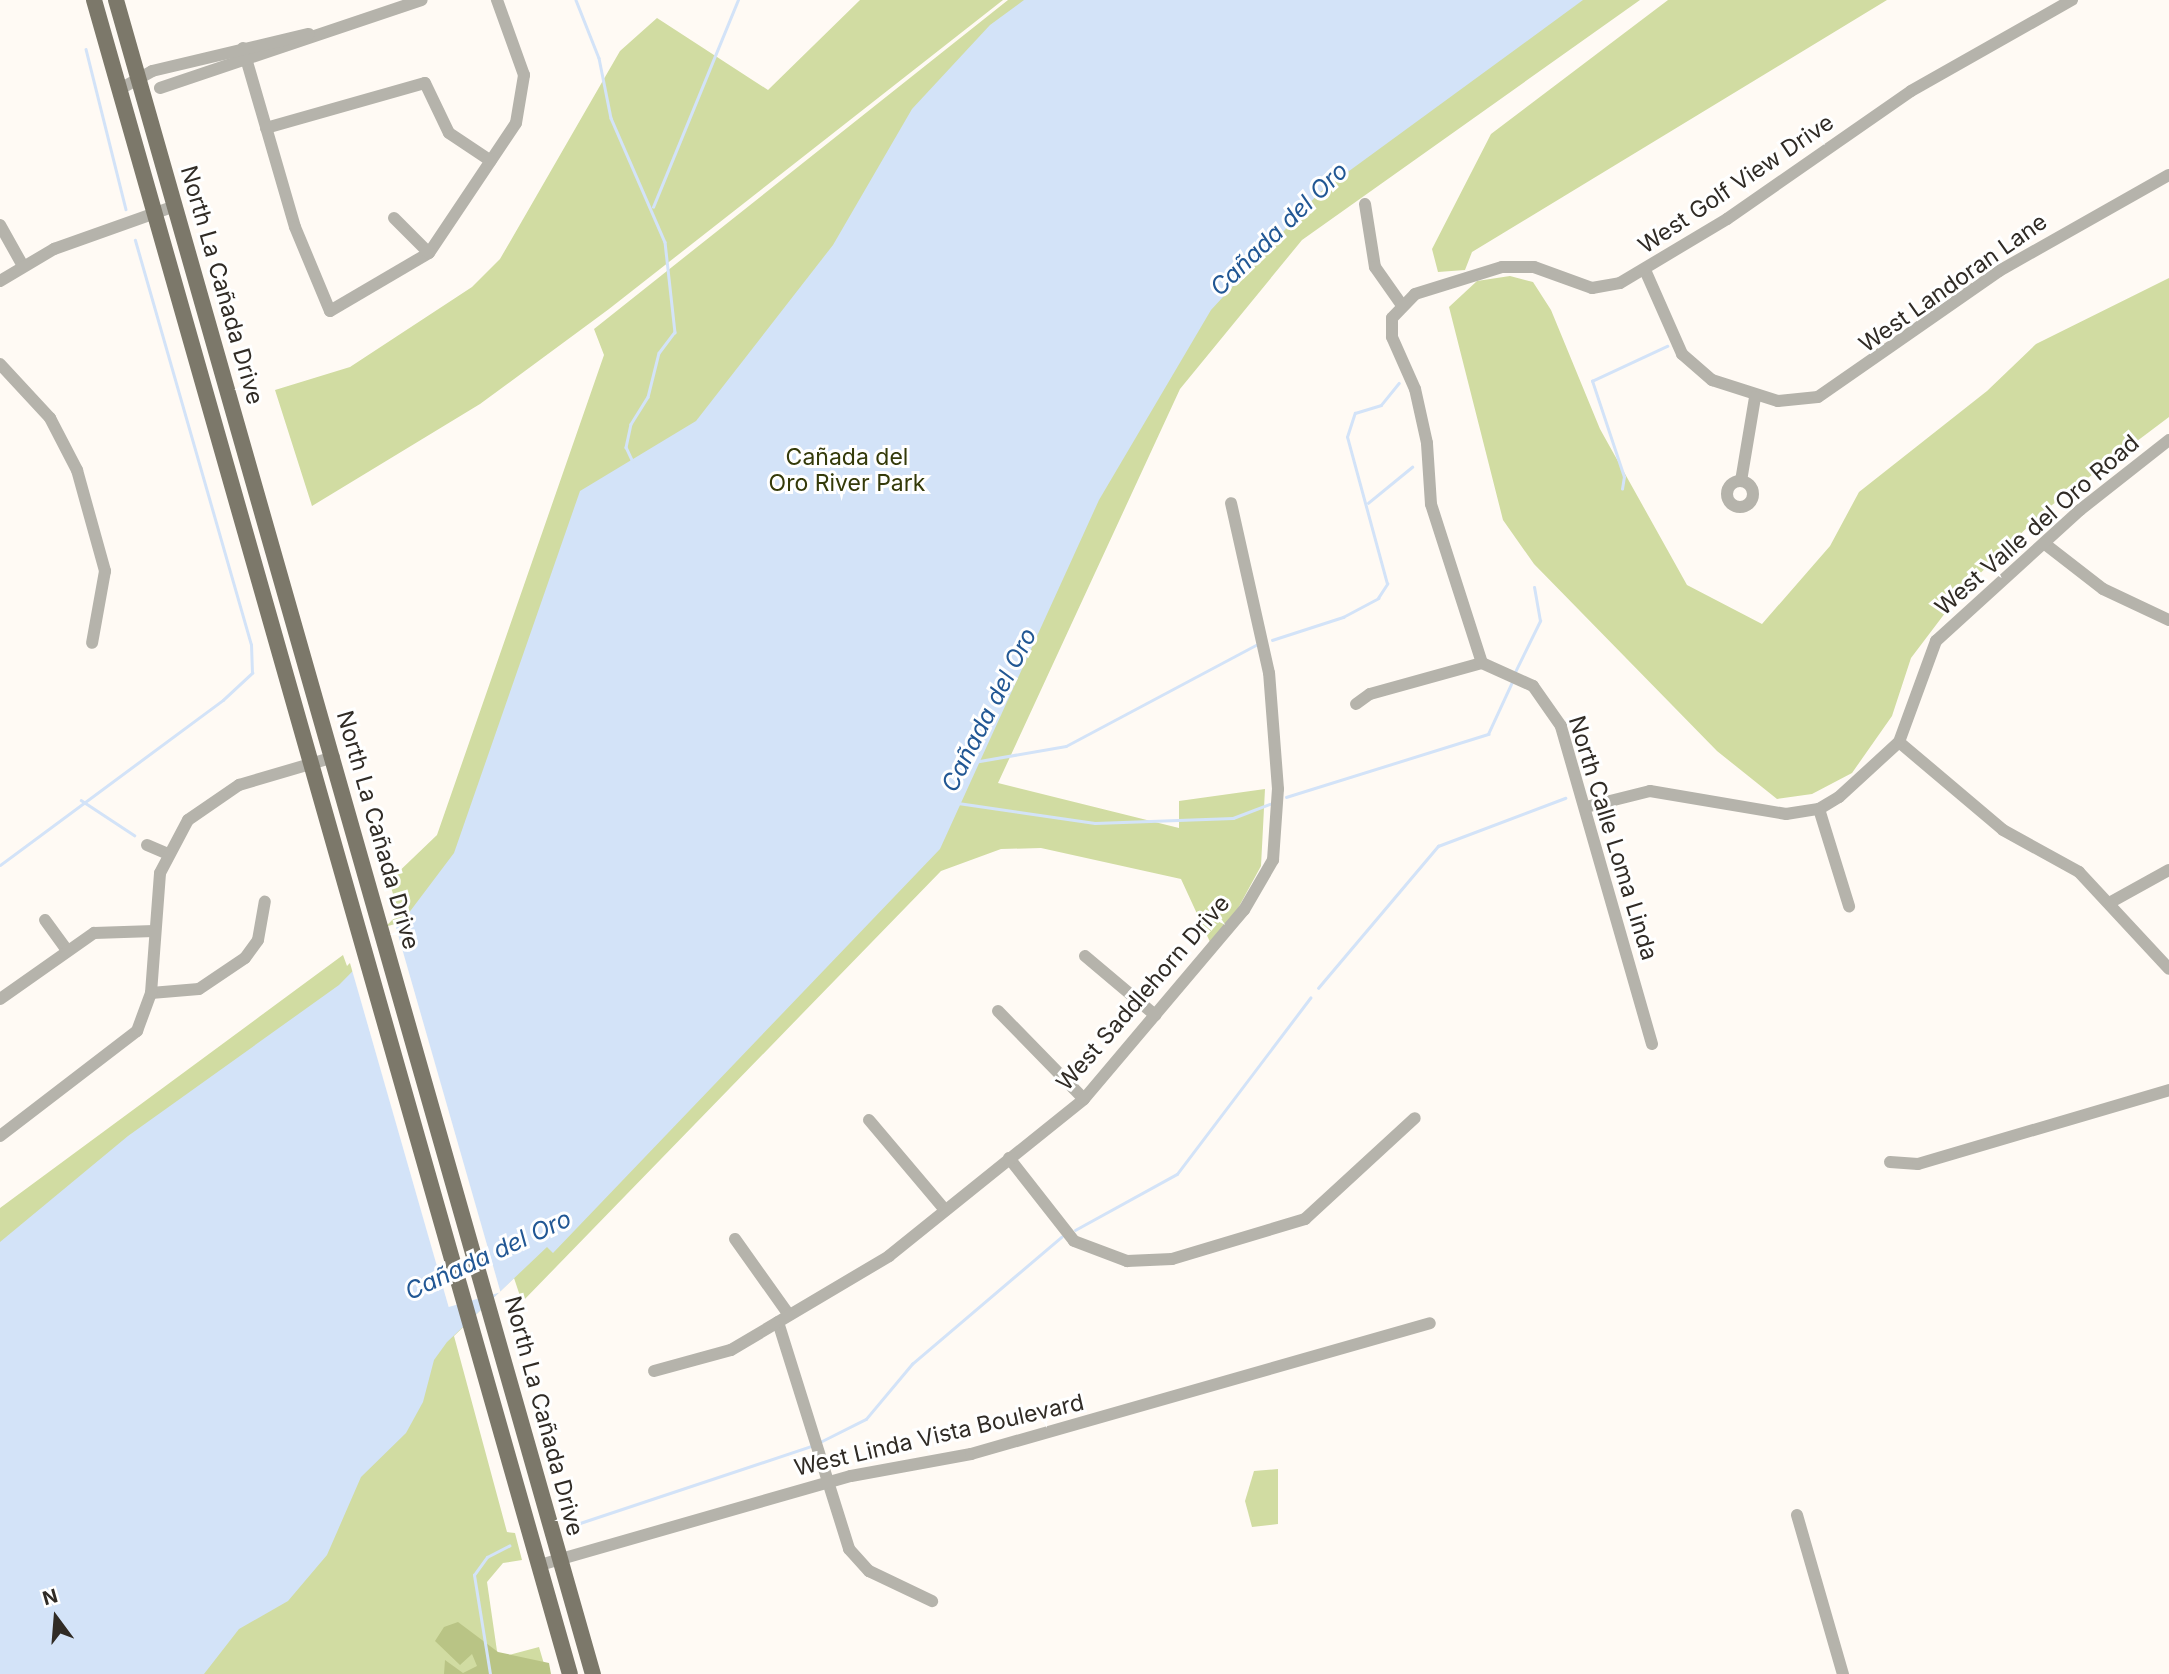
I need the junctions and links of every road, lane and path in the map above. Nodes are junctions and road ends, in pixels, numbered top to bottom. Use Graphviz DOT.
graph roads {
  1 [pos="94,0"];
  2 [pos="116,0"];
  3 [pos="422,0"];
  4 [pos="497,0"];
  5 [pos="2072,0"];
  6 [pos="244,54"];
  7 [pos="197,69"];
  8 [pos="138,75"];
  9 [pos="120,89"];
  10 [pos="143,93"];
  11 [pos="266,128"];
  12 [pos="491,161"];
  13 [pos="2169,175"];
  14 [pos="1365,204"];
  15 [pos="176,206"];
  16 [pos="155,212"];
  17 [pos="394,218"];
  18 [pos="0,225"];
  19 [pos="429,253"];
  20 [pos="23,266"];
  21 [pos="1645,270"];
  22 [pos="0,281"];
  23 [pos="1401,304"];
  24 [pos="0,364"];
  25 [pos="1755,397"];
  26 [pos="2169,440"];
  27 [pos="1741,481"];
  28 [pos="1231,503"];
  29 [pos="2045,544"];
  30 [pos="2169,620"];
  31 [pos="92,643"];
  32 [pos="1482,663"];
  33 [pos="1356,704"];
  34 [pos="1899,742"];
  35 [pos="334,757"];
  36 [pos="313,763"];
  37 [pos="1586,807"];
  38 [pos="1819,809"];
  39 [pos="147,845"];
  40 [pos="166,853"];
  41 [pos="2169,870"];
  42 [pos="265,902"];
  43 [pos="2111,902"];
  44 [pos="1849,906"];
  45 [pos="45,920"];
  46 [pos="154,931"];
  47 [pos="66,949"];
  48 [pos="1085,956"];
  49 [pos="2169,969"];
  50 [pos="151,993"];
  51 [pos="0,999"];
  52 [pos="998,1011"];
  53 [pos="1155,1015"];
  54 [pos="1652,1044"];
  55 [pos="2169,1090"];
  56 [pos="1084,1099"];
  57 [pos="1415,1118"];
  58 [pos="870,1120"];
  59 [pos="0,1136"];
  60 [pos="1009,1158"];
  61 [pos="1890,1162"];
  62 [pos="945,1210"];
  63 [pos="735,1239"];
  64 [pos="784,1319"];
  65 [pos="1430,1323"];
  66 [pos="654,1371"];
  67 [pos="827,1482"];
  68 [pos="1797,1515"];
  69 [pos="560,1559"];
  70 [pos="540,1565"];
  71 [pos="932,1601"];
  72 [pos="570,1674"];
  73 [pos="593,1674"];
  74 [pos="1843,1674"];
  1 -- 9 [label="main road, North La Cañada Drive"];
  2 -- 8 [label="main road, North La Cañada Drive"];
  3 -- 6 [label="street"];
  4 -- 12 [label="street"];
  5 -- 21 [label="street, West Golf View Drive"];
  6 -- 7 [label="street"];
  6 -- 11 [label="street"];
  7 -- 8 [label="street"];
  7 -- 10 [label="street"];
  8 -- 9 [label="street"];
  8 -- 10 [label="main road, North La Cañada Drive"];
  9 -- 10 [label="street"];
  9 -- 16 [label="main road, North La Cañada Drive"];
  10 -- 15 [label="main road, North La Cañada Drive"];
  11 -- 12 [label="street"];
  11 -- 19 [label="street"];
  12 -- 19 [label="street"];
  13 -- 25 [label="street, West Landoran Lane"];
  14 -- 23 [label="street"];
  15 -- 16 [label="street"];
  15 -- 35 [label="main road, North La Cañada Drive"];
  16 -- 20 [label="street"];
  16 -- 36 [label="main road, North La Cañada Drive"];
  17 -- 19 [label="street"];
  18 -- 20 [label="street"];
  20 -- 22 [label="street"];
  21 -- 23 [label="street, West Golf View Drive"];
  21 -- 25 [label="street, West Landoran Lane"];
  23 -- 32 [label="street"];
  24 -- 31 [label="street"];
  25 -- 27 [label="street"];
  26 -- 29 [label="street, West Valle del Oro Road"];
  28 -- 53 [label="street, West Saddlehorn Drive"];
  29 -- 30 [label="street"];
  29 -- 34 [label="street, West Valle del Oro Road"];
  32 -- 33 [label="street"];
  32 -- 37 [label="street, North Calle Loma Linda"];
  34 -- 38 [label="street, West Valle del Oro Road"];
  34 -- 43 [label="street"];
  35 -- 36 [label="street"];
  35 -- 69 [label="main road, North La Cañada Drive"];
  36 -- 40 [label="street"];
  36 -- 70 [label="main road, North La Cañada Drive"];
  37 -- 38 [label="street"];
  37 -- 54 [label="street, North Calle Loma Linda"];
  38 -- 44 [label="street"];
  39 -- 40 [label="street"];
  40 -- 46 [label="street"];
  41 -- 43 [label="street"];
  42 -- 50 [label="street"];
  43 -- 49 [label="street"];
  45 -- 47 [label="street"];
  46 -- 47 [label="street"];
  46 -- 50 [label="street"];
  47 -- 51 [label="street"];
  48 -- 53 [label="street"];
  50 -- 59 [label="street"];
  52 -- 56 [label="street"];
  53 -- 56 [label="street, West Saddlehorn Drive"];
  55 -- 61 [label="street"];
  56 -- 60 [label="street, West Saddlehorn Drive"];
  57 -- 60 [label="street"];
  58 -- 62 [label="street"];
  60 -- 62 [label="street, West Saddlehorn Drive"];
  62 -- 64 [label="street, West Saddlehorn Drive"];
  63 -- 64 [label="street"];
  64 -- 66 [label="street, West Saddlehorn Drive"];
  64 -- 67 [label="street"];
  65 -- 67 [label="street, West Linda Vista Boulevard"];
  67 -- 69 [label="street, West Linda Vista Boulevard"];
  67 -- 71 [label="street"];
  68 -- 74 [label="street"];
  69 -- 70 [label="street, West Linda Vista Boulevard"];
  69 -- 73 [label="main road, North La Cañada Drive"];
  70 -- 72 [label="main road, North La Cañada Drive"];
}
